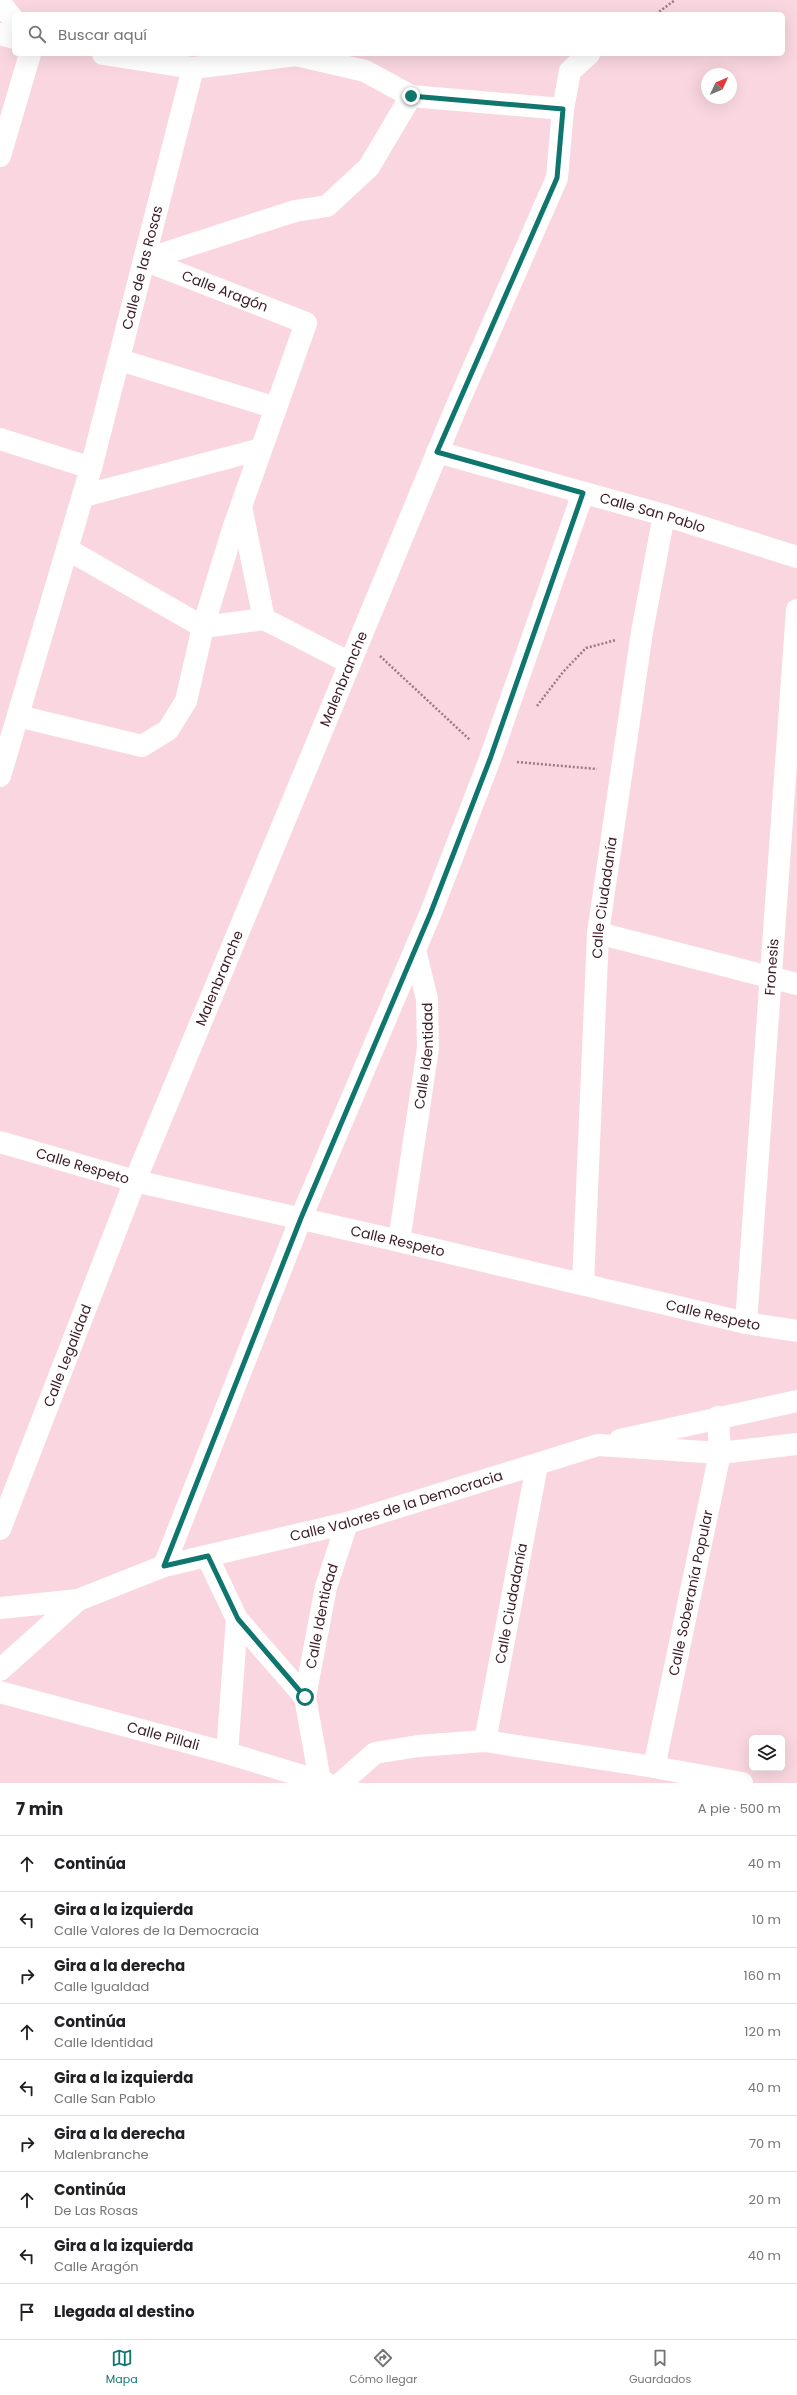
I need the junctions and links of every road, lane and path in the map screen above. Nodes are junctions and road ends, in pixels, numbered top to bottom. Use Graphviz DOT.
graph roads {
  1 [pos="675,0"];
  2 [pos="0,3"];
  3 [pos="659,12"];
  4 [pos="12,18"];
  5 [pos="0,34"];
  6 [pos="12,37"];
  7 [pos="29,56"];
  8 [pos="116,56"];
  9 [pos="288,56"];
  10 [pos="300,56"];
  11 [pos="587,56"];
  12 [pos="193,68"];
  13 [pos="411,96"];
  14 [pos="563,109"];
  15 [pos="0,156"];
  16 [pos="144,260"];
  17 [pos="120,360"];
  18 [pos="276,408"];
  19 [pos="0,439"];
  20 [pos="261,449"];
  21 [pos="437,452"];
  22 [pos="91,468"];
  23 [pos="583,493"];
  24 [pos="83,496"];
  25 [pos="240,507"];
  26 [pos="664,516"];
  27 [pos="67,549"];
  28 [pos="797,557"];
  29 [pos="797,610"];
  30 [pos="264,619"];
  31 [pos="203,627"];
  32 [pos="642,632"];
  33 [pos="350,663"];
  34 [pos="534,709"];
  35 [pos="18,716"];
  36 [pos="0,776"];
  37 [pos="598,933"];
  38 [pos="415,950"];
  39 [pos="770,977"];
  40 [pos="797,984"];
  41 [pos="0,1142"];
  42 [pos="135,1181"];
  43 [pos="301,1218"];
  44 [pos="399,1240"];
  45 [pos="583,1284"];
  46 [pos="746,1323"];
  47 [pos="797,1331"];
  48 [pos="797,1401"];
  49 [pos="718,1417"];
  50 [pos="797,1444"];
  51 [pos="598,1446"];
  52 [pos="720,1453"];
  53 [pos="537,1464"];
  54 [pos="347,1523"];
  55 [pos="0,1529"];
  56 [pos="208,1556"];
  57 [pos="164,1566"];
  58 [pos="78,1600"];
  59 [pos="0,1608"];
  60 [pos="238,1619"];
  61 [pos="0,1670"];
  62 [pos="0,1692"];
  63 [pos="305,1697"];
  64 [pos="485,1741"];
  65 [pos="227,1753"];
  66 [pos="654,1767"];
  67 [pos="323,1782"];
  68 [pos="341,1783"];
  69 [pos="742,1783"];
  1 -- 3 [label="path"];
  2 -- 4 [label="street"];
  5 -- 6 [label="street"];
  7 -- 15 [label="street"];
  8 -- 12 [label="street"];
  9 -- 12 [label="street"];
  10 -- 13 [label="street"];
  11 -- 14 [label="street, Malenbranche"];
  12 -- 16 [label="street, Calle de las Rosas"];
  13 -- 14 [label="street"];
  13 -- 16 [label="street"];
  14 -- 21 [label="street, Malenbranche"];
  16 -- 17 [label="street, Calle de las Rosas"];
  16 -- 18 [label="street, Calle Aragón"];
  17 -- 18 [label="street"];
  17 -- 22 [label="street, Calle de las Rosas"];
  18 -- 20 [label="street"];
  19 -- 22 [label="street"];
  20 -- 24 [label="street"];
  20 -- 25 [label="street"];
  21 -- 23 [label="street, Calle San Pablo"];
  21 -- 33 [label="street, Malenbranche"];
  22 -- 24 [label="street"];
  23 -- 26 [label="street, Calle San Pablo"];
  23 -- 38 [label="street"];
  24 -- 27 [label="street"];
  25 -- 30 [label="street"];
  25 -- 31 [label="street"];
  26 -- 28 [label="street, Calle San Pablo"];
  26 -- 32 [label="street, Calle Ciudadanía"];
  27 -- 31 [label="street"];
  27 -- 35 [label="street"];
  29 -- 39 [label="street, Fronesis"];
  30 -- 31 [label="street"];
  30 -- 33 [label="street"];
  31 -- 35 [label="street"];
  32 -- 34 [label="path"];
  32 -- 37 [label="street, Calle Ciudadanía"];
  33 -- 42 [label="street, Malenbranche"];
  35 -- 36 [label="street"];
  37 -- 39 [label="street"];
  37 -- 45 [label="street, Calle Ciudadanía"];
  38 -- 43 [label="street"];
  38 -- 44 [label="street, Calle Identidad"];
  39 -- 40 [label="street"];
  39 -- 46 [label="street, Fronesis"];
  41 -- 42 [label="street, Calle Respeto"];
  42 -- 43 [label="street, Calle Respeto"];
  42 -- 55 [label="street, Calle Legalidad"];
  43 -- 44 [label="street, Calle Respeto"];
  43 -- 57 [label="street"];
  44 -- 45 [label="street, Calle Respeto"];
  45 -- 46 [label="street, Calle Respeto"];
  46 -- 47 [label="street, Calle Respeto"];
  48 -- 49 [label="street"];
  49 -- 51 [label="street"];
  49 -- 52 [label="street, Calle Soberanía Popular"];
  50 -- 52 [label="street, Calle Valores de la Democracia"];
  51 -- 52 [label="street, Calle Valores de la Democracia"];
  51 -- 53 [label="street, Calle Valores de la Democracia"];
  52 -- 66 [label="street, Calle Soberanía Popular"];
  53 -- 54 [label="street, Calle Valores de la Democracia"];
  53 -- 64 [label="street, Calle Ciudadanía"];
  54 -- 56 [label="street, Calle Valores de la Democracia"];
  54 -- 63 [label="street, Calle Identidad"];
  56 -- 57 [label="street, Calle Valores de la Democracia"];
  56 -- 60 [label="street"];
  57 -- 58 [label="street, Calle Valores de la Democracia"];
  58 -- 59 [label="street, Calle Valores de la Democracia"];
  58 -- 61 [label="street"];
  60 -- 63 [label="street"];
  60 -- 65 [label="street"];
  62 -- 65 [label="street, Calle Pillali"];
  63 -- 67 [label="street, Calle Identidad"];
  64 -- 66 [label="street"];
  64 -- 68 [label="street"];
  65 -- 67 [label="street, Calle Pillali"];
  66 -- 69 [label="street"];
}
